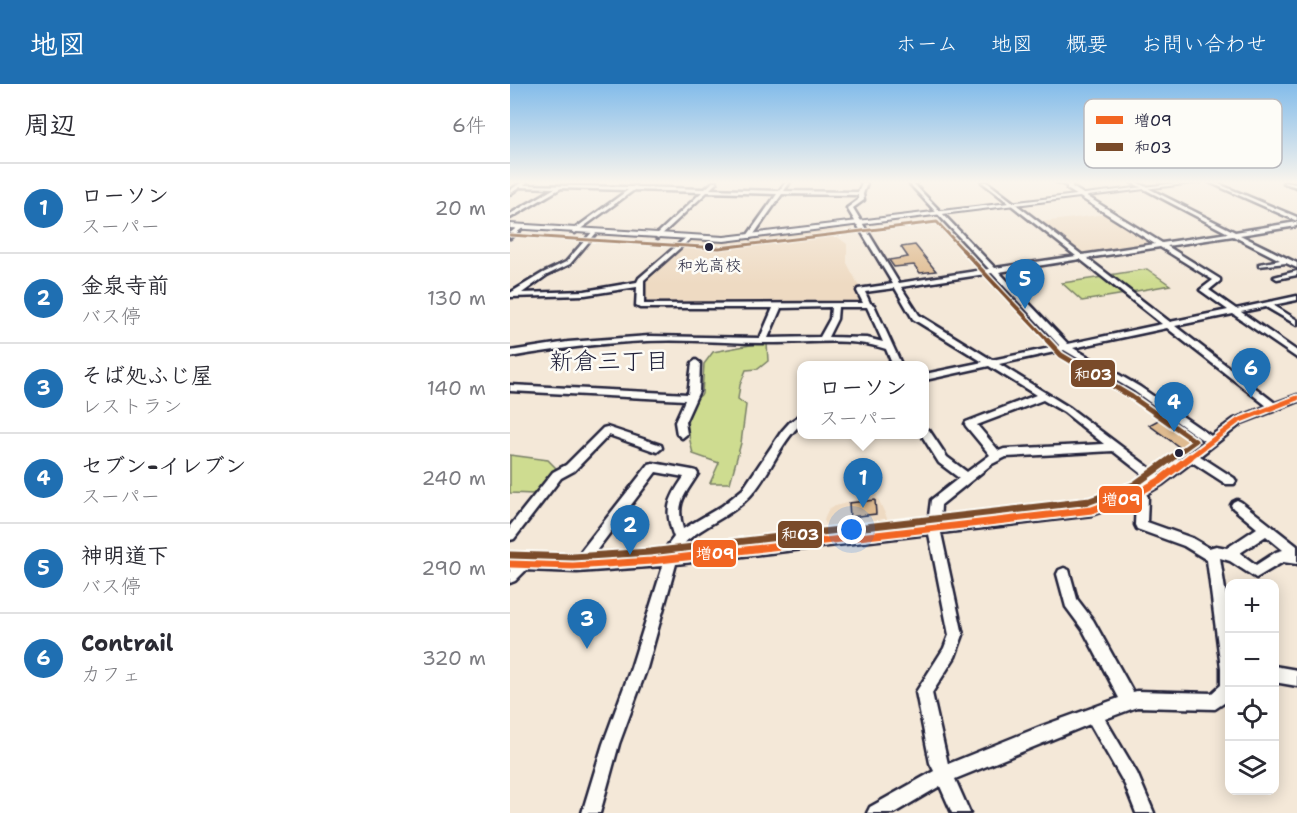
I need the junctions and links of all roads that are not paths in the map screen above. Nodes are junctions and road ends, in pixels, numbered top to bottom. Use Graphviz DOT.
graph roads {
  1 [pos="595,216"];
  2 [pos="679,216"];
  3 [pos="764,216"];
  4 [pos="856,216"];
  5 [pos="916,216"];
  6 [pos="943,216"];
  7 [pos="1029,216"];
  8 [pos="1114,216"];
  9 [pos="1200,216"];
  10 [pos="860,223"];
  11 [pos="1297,224"];
  12 [pos="510,226"];
  13 [pos="521,227"];
  14 [pos="574,231"];
  15 [pos="594,232"];
  16 [pos="1235,234"];
  17 [pos="510,236"];
  18 [pos="658,236"];
  19 [pos="750,237"];
  20 [pos="688,238"];
  21 [pos="1161,245"];
  22 [pos="1083,257"];
  23 [pos="1287,261"];
  24 [pos="1261,265"];
  25 [pos="1297,266"];
  26 [pos="994,271"];
  27 [pos="1297,273"];
  28 [pos="1277,277"];
  29 [pos="641,284"];
  30 [pos="898,286"];
  31 [pos="513,295"];
  32 [pos="1297,298"];
  33 [pos="867,304"];
  34 [pos="1266,304"];
  35 [pos="778,305"];
  36 [pos="834,305"];
  37 [pos="1234,311"];
  38 [pos="1297,323"];
  39 [pos="1169,325"];
  40 [pos="823,339"];
  41 [pos="763,341"];
  42 [pos="889,347"];
  43 [pos="1067,348"];
  44 [pos="510,354"];
  45 [pos="1297,355"];
  46 [pos="896,361"];
  47 [pos="696,363"];
  48 [pos="989,363"];
  49 [pos="929,376"];
  50 [pos="510,388"];
  51 [pos="1044,396"];
  52 [pos="692,397"];
  53 [pos="1292,400"];
  54 [pos="1273,406"];
  55 [pos="1297,408"];
  56 [pos="797,420"];
  57 [pos="682,434"];
  58 [pos="928,439"];
  59 [pos="1211,441"];
  60 [pos="1115,447"];
  61 [pos="657,448"];
  62 [pos="997,456"];
  63 [pos="1192,456"];
  64 [pos="967,478"];
  65 [pos="1159,481"];
  66 [pos="1230,481"];
  67 [pos="1138,493"];
  68 [pos="1237,505"];
  69 [pos="934,528"];
  70 [pos="1266,529"];
  71 [pos="510,535"];
  72 [pos="680,537"];
  73 [pos="1210,553"];
  74 [pos="1228,554"];
  75 [pos="1297,556"];
  76 [pos="668,559"];
  77 [pos="510,564"];
  78 [pos="524,564"];
  79 [pos="577,566"];
  80 [pos="1064,574"];
  81 [pos="510,577"];
  82 [pos="1225,640"];
  83 [pos="1279,675"];
  84 [pos="1297,678"];
  85 [pos="1229,687"];
  86 [pos="1130,702"];
  87 [pos="1094,716"];
  88 [pos="945,774"];
  89 [pos="591,813"];
  90 [pos="876,813"];
  91 [pos="961,813"];
  92 [pos="1145,813"];
  1 -- 14 [label="street"];
  2 -- 18 [label="street"];
  3 -- 19 [label="street"];
  4 -- 10 [label="street"];
  5 -- 10 [label="main road"];
  6 -- 26 [label="street"];
  7 -- 22 [label="street"];
  8 -- 21 [label="street"];
  9 -- 16 [label="street"];
  10 -- 19 [label="main road"];
  10 -- 30 [label="street"];
  11 -- 16 [label="street"];
  12 -- 13 [label="main road"];
  13 -- 14 [label="main road"];
  13 -- 17 [label="street"];
  14 -- 15 [label="main road"];
  15 -- 18 [label="main road"];
  15 -- 31 [label="street"];
  16 -- 21 [label="street"];
  16 -- 23 [label="street"];
  18 -- 20 [label="main road"];
  19 -- 20 [label="main road"];
  20 -- 29 [label="street"];
  21 -- 22 [label="street"];
  21 -- 37 [label="street"];
  22 -- 26 [label="street"];
  22 -- 39 [label="street"];
  23 -- 24 [label="street"];
  23 -- 25 [label="street"];
  26 -- 30 [label="street"];
  26 -- 43 [label="street"];
  27 -- 28 [label="street"];
  29 -- 31 [label="street"];
  29 -- 35 [label="street"];
  30 -- 33 [label="street"];
  30 -- 48 [label="street"];
  32 -- 34 [label="street"];
  33 -- 36 [label="street"];
  33 -- 42 [label="street"];
  34 -- 37 [label="street"];
  34 -- 38 [label="street"];
  35 -- 36 [label="street"];
  35 -- 41 [label="street"];
  36 -- 40 [label="street"];
  37 -- 39 [label="street"];
  37 -- 45 [label="street"];
  39 -- 43 [label="street"];
  39 -- 54 [label="street"];
  40 -- 41 [label="street"];
  40 -- 42 [label="street"];
  41 -- 44 [label="street"];
  42 -- 46 [label="street"];
  43 -- 48 [label="street"];
  43 -- 59 [label="street"];
  47 -- 52 [label="street"];
  48 -- 49 [label="street"];
  48 -- 51 [label="street"];
  50 -- 52 [label="street"];
  51 -- 60 [label="street"];
  51 -- 62 [label="street"];
  52 -- 57 [label="street"];
  53 -- 54 [label="street"];
  53 -- 55 [label="street"];
  54 -- 59 [label="street"];
  56 -- 72 [label="street"];
  58 -- 64 [label="street"];
  59 -- 63 [label="street"];
  60 -- 62 [label="street"];
  60 -- 65 [label="street"];
  61 -- 71 [label="street"];
  62 -- 64 [label="street"];
  63 -- 65 [label="street"];
  63 -- 66 [label="street"];
  64 -- 69 [label="street"];
  65 -- 67 [label="street"];
  67 -- 69 [label="street"];
  67 -- 73 [label="street"];
  68 -- 70 [label="street"];
  69 -- 76 [label="street"];
  69 -- 88 [label="street"];
  70 -- 74 [label="street"];
  70 -- 75 [label="street"];
  72 -- 76 [label="street"];
  72 -- 79 [label="street"];
  73 -- 74 [label="street"];
  73 -- 82 [label="street"];
  74 -- 75 [label="street"];
  76 -- 79 [label="street"];
  76 -- 89 [label="street"];
  77 -- 78 [label="street"];
  78 -- 79 [label="street"];
  78 -- 81 [label="street"];
  80 -- 86 [label="street"];
  83 -- 84 [label="street"];
  85 -- 86 [label="street"];
  86 -- 87 [label="street"];
  87 -- 88 [label="street"];
  87 -- 92 [label="street"];
  88 -- 90 [label="street"];
  88 -- 91 [label="street"];
}
